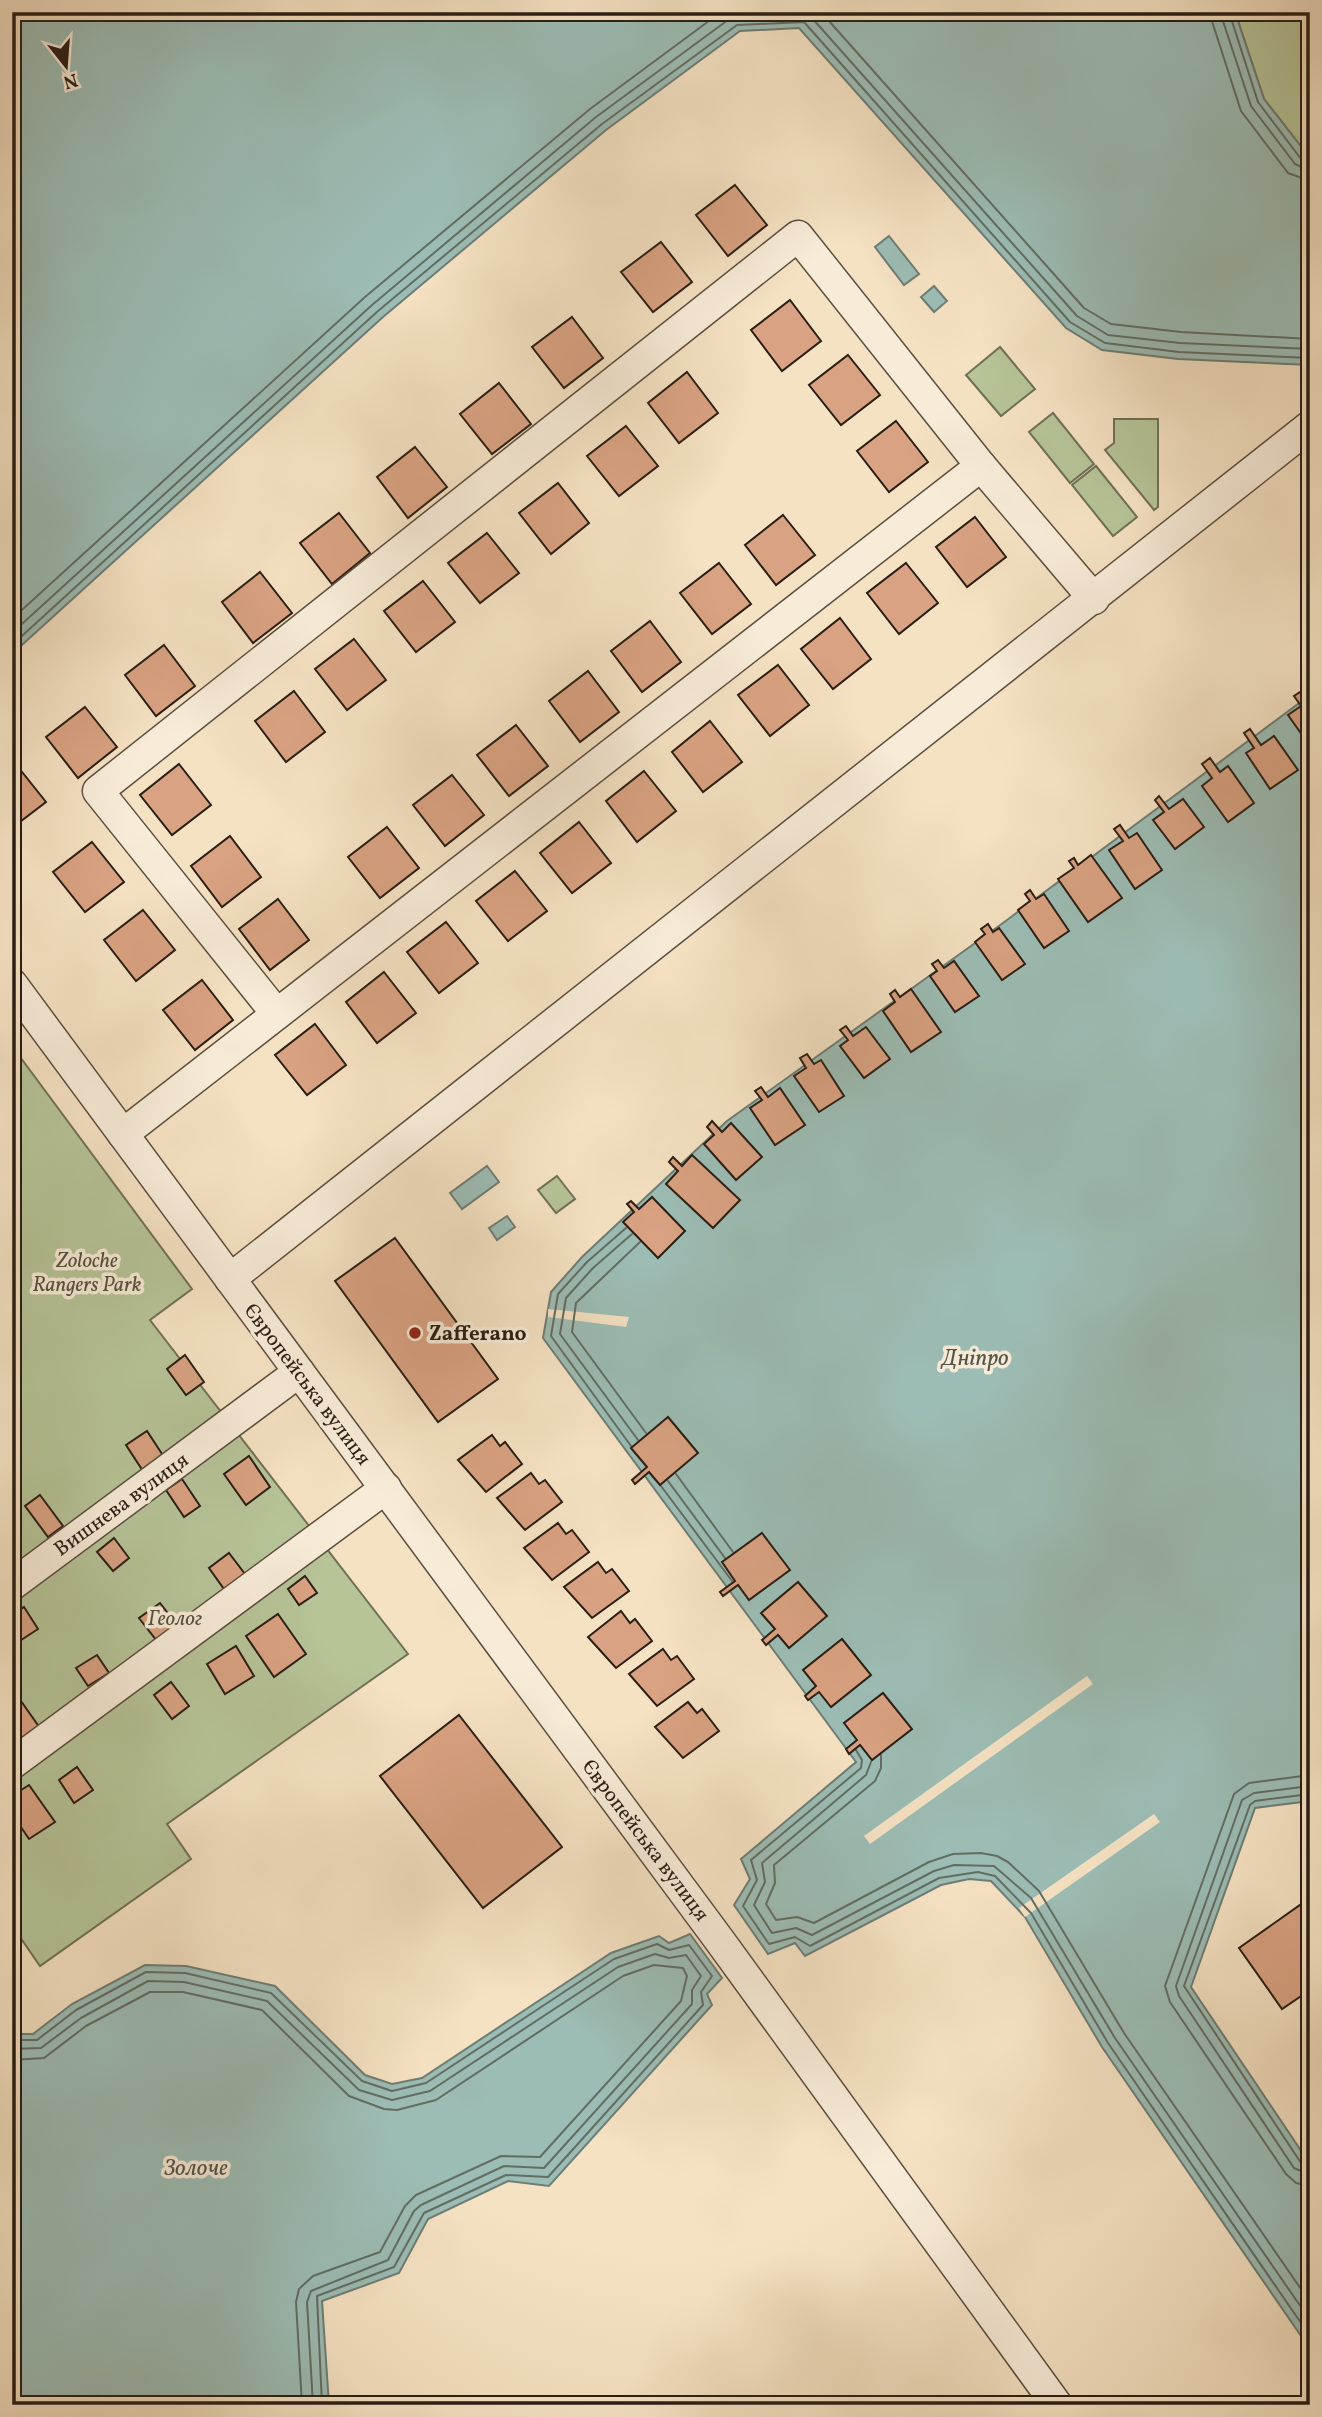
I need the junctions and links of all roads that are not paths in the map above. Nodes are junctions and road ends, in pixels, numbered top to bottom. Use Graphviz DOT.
graph roads {
  1 [pos="1310,426"];
  2 [pos="981,467"];
  3 [pos="1094,599"];
  4 [pos="12,984"];
  5 [pos="276,1013"];
  6 [pos="123,1134"];
  7 [pos="230,1279"];
  8 [pos="299,1372"];
  9 [pos="386,1488"];
  10 [pos="12,1585"];
  11 [pos="12,1764"];
  12 [pos="1057,2405"];
  1 -- 3 [label="street"];
  2 -- 3 [label="street"];
  2 -- 5 [label="street"];
  2 -- 5 [label="street"];
  3 -- 7 [label="street"];
  4 -- 6 [label="street, Європейська вулиця"];
  5 -- 6 [label="street"];
  6 -- 7 [label="street, Європейська вулиця"];
  7 -- 8 [label="street, Європейська вулиця"];
  8 -- 9 [label="street, Європейська вулиця"];
  8 -- 10 [label="street, Вишнева вулиця"];
  9 -- 11 [label="street"];
  9 -- 12 [label="street, Європейська вулиця"];
}
